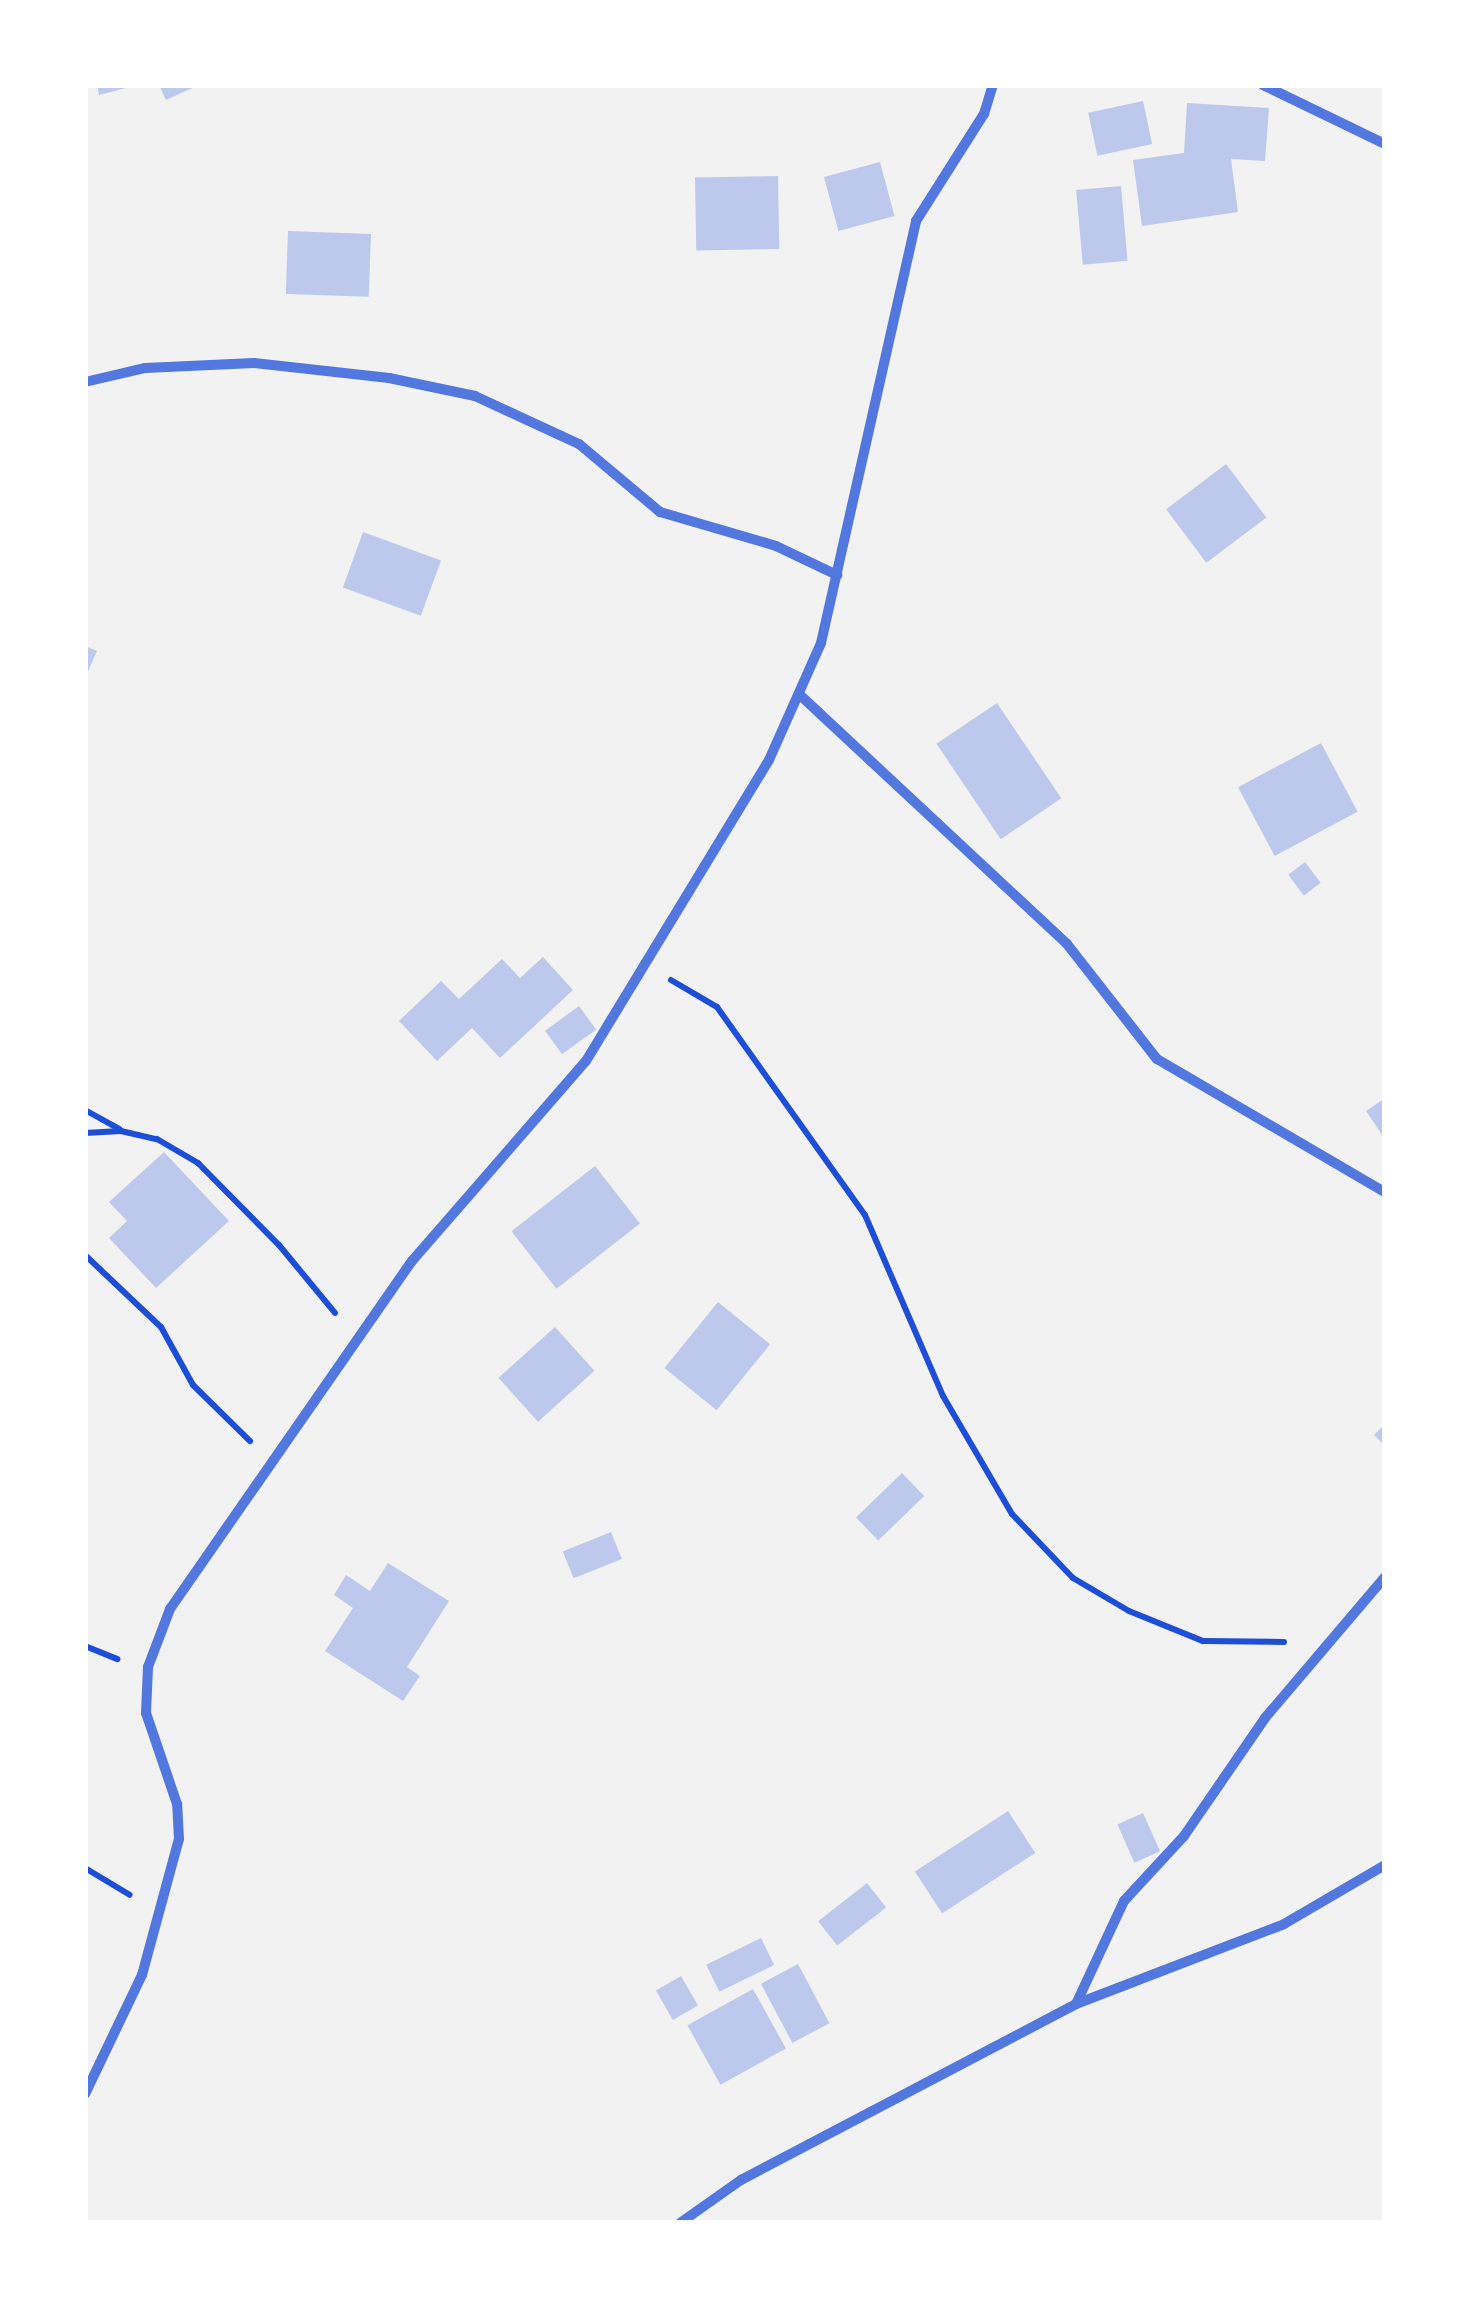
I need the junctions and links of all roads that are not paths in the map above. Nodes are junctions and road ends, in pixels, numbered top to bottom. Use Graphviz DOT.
graph roads {
  1 [pos="993,85"];
  2 [pos="1264,85"];
  3 [pos="1385,144"];
  4 [pos="85,382"];
  5 [pos="837,576"];
  6 [pos="800,696"];
  7 [pos="1385,1192"];
  8 [pos="1385,1577"];
  9 [pos="1385,1865"];
  10 [pos="1076,2004"];
  11 [pos="85,2094"];
  12 [pos="680,2223"];
  1 -- 5 [label="street"];
  2 -- 3 [label="street"];
  4 -- 5 [label="street"];
  5 -- 6 [label="street"];
  6 -- 7 [label="street"];
  6 -- 11 [label="street"];
  8 -- 10 [label="street"];
  9 -- 10 [label="street"];
  10 -- 12 [label="street"];
}
